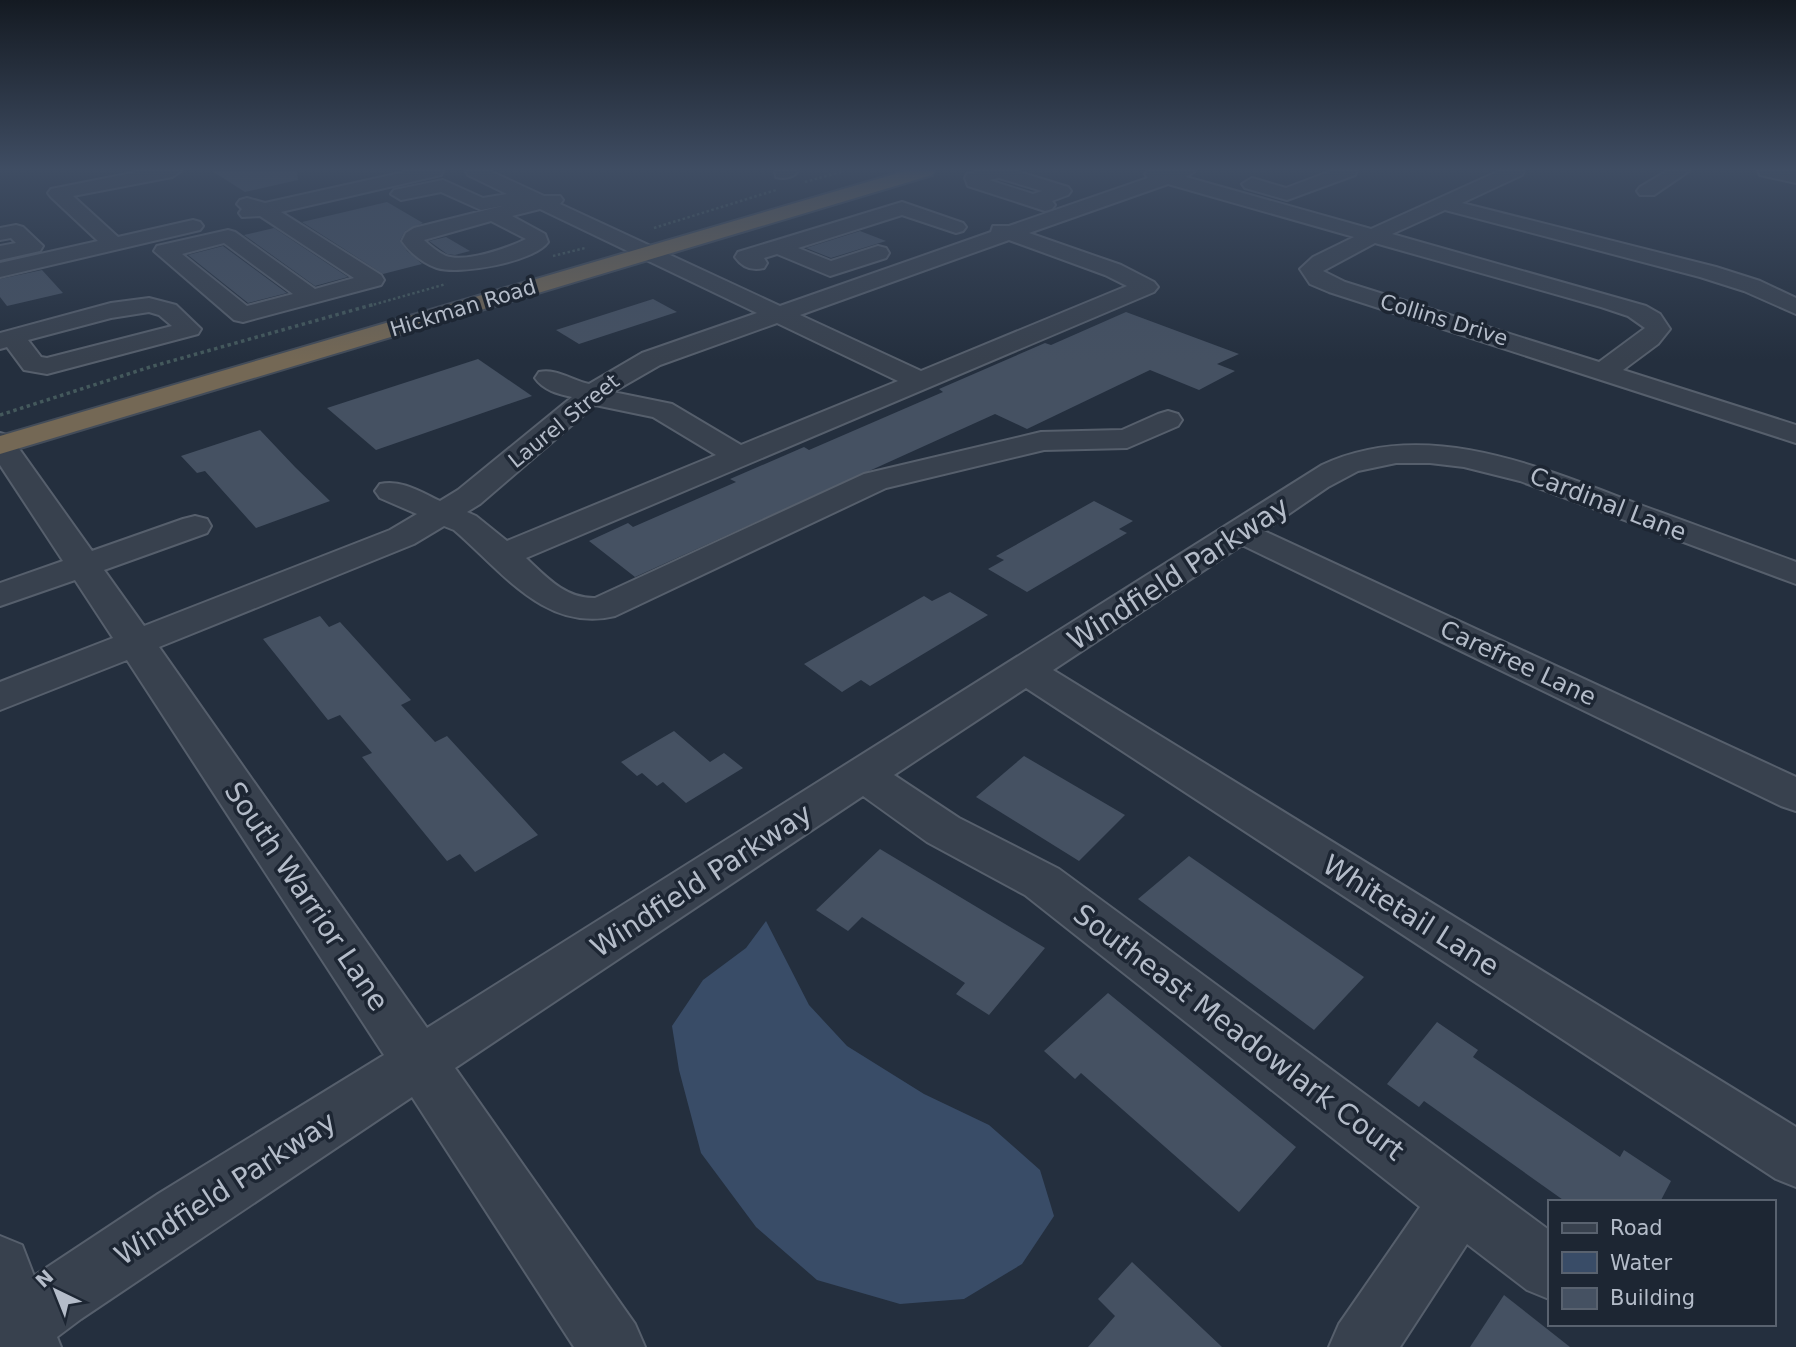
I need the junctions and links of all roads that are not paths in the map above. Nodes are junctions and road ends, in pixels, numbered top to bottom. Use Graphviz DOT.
graph roads {
  1 [pos="19,234"];
  2 [pos="103,234"];
  3 [pos="162,234"];
  4 [pos="300,234"];
  5 [pos="418,234"];
  6 [pos="474,234"];
  7 [pos="530,234"];
  8 [pos="607,234"];
  9 [pos="674,234"];
  10 [pos="680,234"];
  11 [pos="820,234"];
  12 [pos="895,234"];
  13 [pos="935,234"];
  14 [pos="1006,234"];
  15 [pos="1010,234"];
  16 [pos="1367,234"];
  17 [pos="1379,234"];
  18 [pos="1560,234"];
  19 [pos="1374,236"];
  20 [pos="923,238"];
  21 [pos="114,244"];
  22 [pos="633,246"];
  23 [pos="778,247"];
  24 [pos="510,251"];
  25 [pos="0,253"];
  26 [pos="38,253"];
  27 [pos="330,253"];
  28 [pos="271,267"];
  29 [pos="831,269"];
  30 [pos="0,270"];
  31 [pos="776,272"];
  32 [pos="397,274"];
  33 [pos="705,279"];
  34 [pos="373,280"];
  35 [pos="864,283"];
  36 [pos="205,284"];
  37 [pos="673,289"];
  38 [pos="312,297"];
  39 [pos="1796,307"];
  40 [pos="778,314"];
  41 [pos="701,317"];
  42 [pos="728,331"];
  43 [pos="6,339"];
  44 [pos="1604,371"];
  45 [pos="548,378"];
  46 [pos="920,381"];
  47 [pos="591,395"];
  48 [pos="1168,420"];
  49 [pos="1796,434"];
  50 [pos="0,435"];
  51 [pos="1416,453"];
  52 [pos="738,457"];
  53 [pos="391,491"];
  54 [pos="444,514"];
  55 [pos="195,526"];
  56 [pos="1240,532"];
  57 [pos="503,555"];
  58 [pos="83,565"];
  59 [pos="1796,575"];
  60 [pos="0,595"];
  61 [pos="136,644"];
  62 [pos="1026,671"];
  63 [pos="0,697"];
  64 [pos="864,776"];
  65 [pos="1796,795"];
  66 [pos="420,1063"];
  67 [pos="1796,1159"];
  68 [pos="1460,1200"];
  69 [pos="0,1267"];
  70 [pos="1548,1267"];
  71 [pos="16,1337"];
  72 [pos="612,1347"];
  73 [pos="1362,1347"];
  1 -- 26 [label="street"];
  2 -- 21 [label="street"];
  3 -- 21 [label="street"];
  4 -- 27 [label="street"];
  5 -- 24 [label="street"];
  6 -- 24 [label="street"];
  7 -- 24 [label="street"];
  8 -- 22 [label="street"];
  9 -- 22 [label="highway, Hickman Road"];
  10 -- 22 [label="highway, Hickman Road"];
  11 -- 23 [label="street"];
  12 -- 29 [label="street"];
  13 -- 20 [label="street"];
  14 -- 35 [label="street, Laurel Street"];
  15 -- 46 [label="street"];
  16 -- 19 [label="street"];
  17 -- 19 [label="street, Collins Drive"];
  18 -- 39 [label="street"];
  19 -- 44 [label="street"];
  19 -- 44 [label="street, Collins Drive"];
  21 -- 26 [label="street"];
  22 -- 33 [label="street"];
  22 -- 50 [label="highway, Hickman Road"];
  23 -- 29 [label="street"];
  23 -- 31 [label="street"];
  25 -- 26 [label="street"];
  26 -- 30 [label="street"];
  27 -- 28 [label="street"];
  27 -- 34 [label="street"];
  28 -- 36 [label="street"];
  28 -- 36 [label="street"];
  28 -- 38 [label="street"];
  29 -- 31 [label="street"];
  29 -- 35 [label="street"];
  31 -- 33 [label="street"];
  32 -- 34 [label="street"];
  33 -- 37 [label="street"];
  33 -- 40 [label="street"];
  34 -- 38 [label="street"];
  35 -- 40 [label="street, Laurel Street"];
  36 -- 38 [label="street"];
  40 -- 42 [label="street, Laurel Street"];
  40 -- 46 [label="street"];
  41 -- 42 [label="street"];
  42 -- 47 [label="street, Laurel Street"];
  43 -- 43 [label="street"];
  44 -- 49 [label="street, Collins Drive"];
  45 -- 47 [label="street"];
  46 -- 52 [label="street"];
  47 -- 52 [label="street"];
  47 -- 54 [label="street, Laurel Street"];
  48 -- 57 [label="street"];
  50 -- 58 [label="street, South Warrior Lane"];
  51 -- 56 [label="street, Windfield Parkway"];
  51 -- 59 [label="street, Cardinal Lane"];
  52 -- 57 [label="street"];
  53 -- 54 [label="street"];
  54 -- 57 [label="street"];
  54 -- 61 [label="street, Laurel Street"];
  55 -- 58 [label="street"];
  56 -- 62 [label="street, Windfield Parkway"];
  56 -- 65 [label="street, Carefree Lane"];
  58 -- 60 [label="street"];
  58 -- 61 [label="street, South Warrior Lane"];
  61 -- 63 [label="street, Laurel Street"];
  61 -- 66 [label="street, South Warrior Lane"];
  62 -- 64 [label="street, Windfield Parkway"];
  62 -- 67 [label="street, Whitetail Lane"];
  64 -- 66 [label="street, Windfield Parkway"];
  64 -- 68 [label="street, Southeast Meadowlark Court"];
  66 -- 71 [label="street, Windfield Parkway"];
  66 -- 72 [label="street, South Warrior Lane"];
  68 -- 70 [label="street, Southeast Meadowlark Court"];
  68 -- 73 [label="street"];
  69 -- 71 [label="street"];
}
